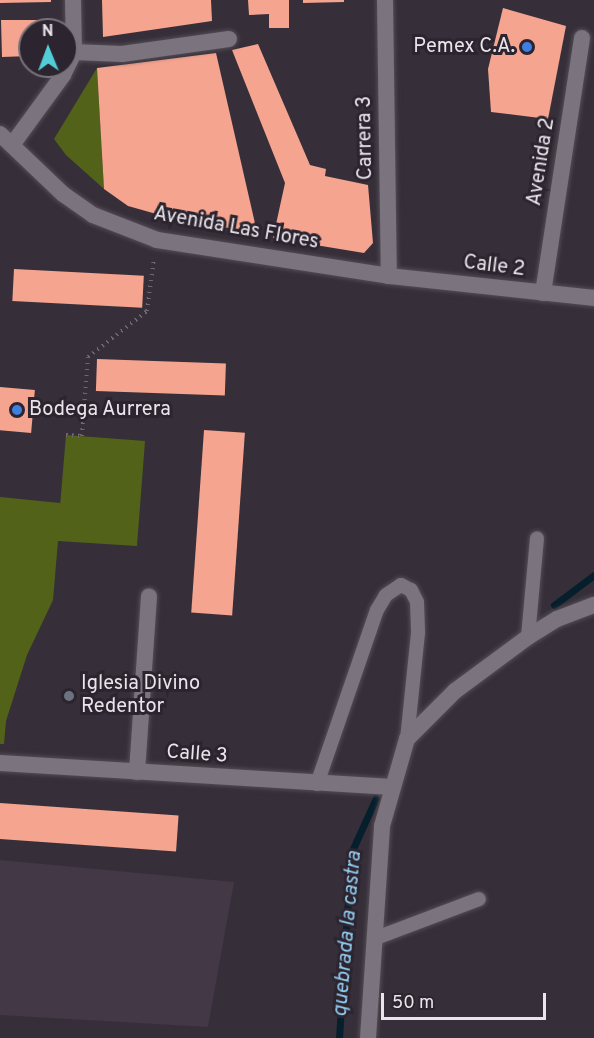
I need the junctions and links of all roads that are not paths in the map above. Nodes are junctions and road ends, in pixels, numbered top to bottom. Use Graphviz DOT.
graph roads {
  1 [pos="73,0"];
  2 [pos="385,0"];
  3 [pos="73,18"];
  4 [pos="582,38"];
  5 [pos="230,39"];
  6 [pos="78,52"];
  7 [pos="60,78"];
  8 [pos="6,140"];
  9 [pos="389,276"];
  10 [pos="543,293"];
  11 [pos="594,298"];
  12 [pos="537,538"];
  13 [pos="149,596"];
  14 [pos="594,605"];
  15 [pos="528,637"];
  16 [pos="407,739"];
  17 [pos="0,763"];
  18 [pos="137,772"];
  19 [pos="317,784"];
  20 [pos="392,787"];
  21 [pos="479,899"];
  22 [pos="376,938"];
  23 [pos="368,1038"];
  1 -- 3 [label="street"];
  2 -- 9 [label="street, Carrera 3"];
  4 -- 10 [label="street, Avenida 2"];
  5 -- 6 [label="street"];
  7 -- 8 [label="street"];
  8 -- 9 [label="street, Avenida Las Flores"];
  9 -- 10 [label="street, Calle 2"];
  10 -- 11 [label="street, Calle 2"];
  12 -- 15 [label="lane"];
  13 -- 18 [label="street"];
  14 -- 15 [label="street"];
  15 -- 16 [label="street"];
  16 -- 19 [label="lane"];
  16 -- 20 [label="street"];
  17 -- 18 [label="street, Calle 3"];
  18 -- 19 [label="street, Calle 3"];
  19 -- 20 [label="street, Calle 3"];
  20 -- 22 [label="street"];
  21 -- 22 [label="lane"];
  22 -- 23 [label="street"];
}
